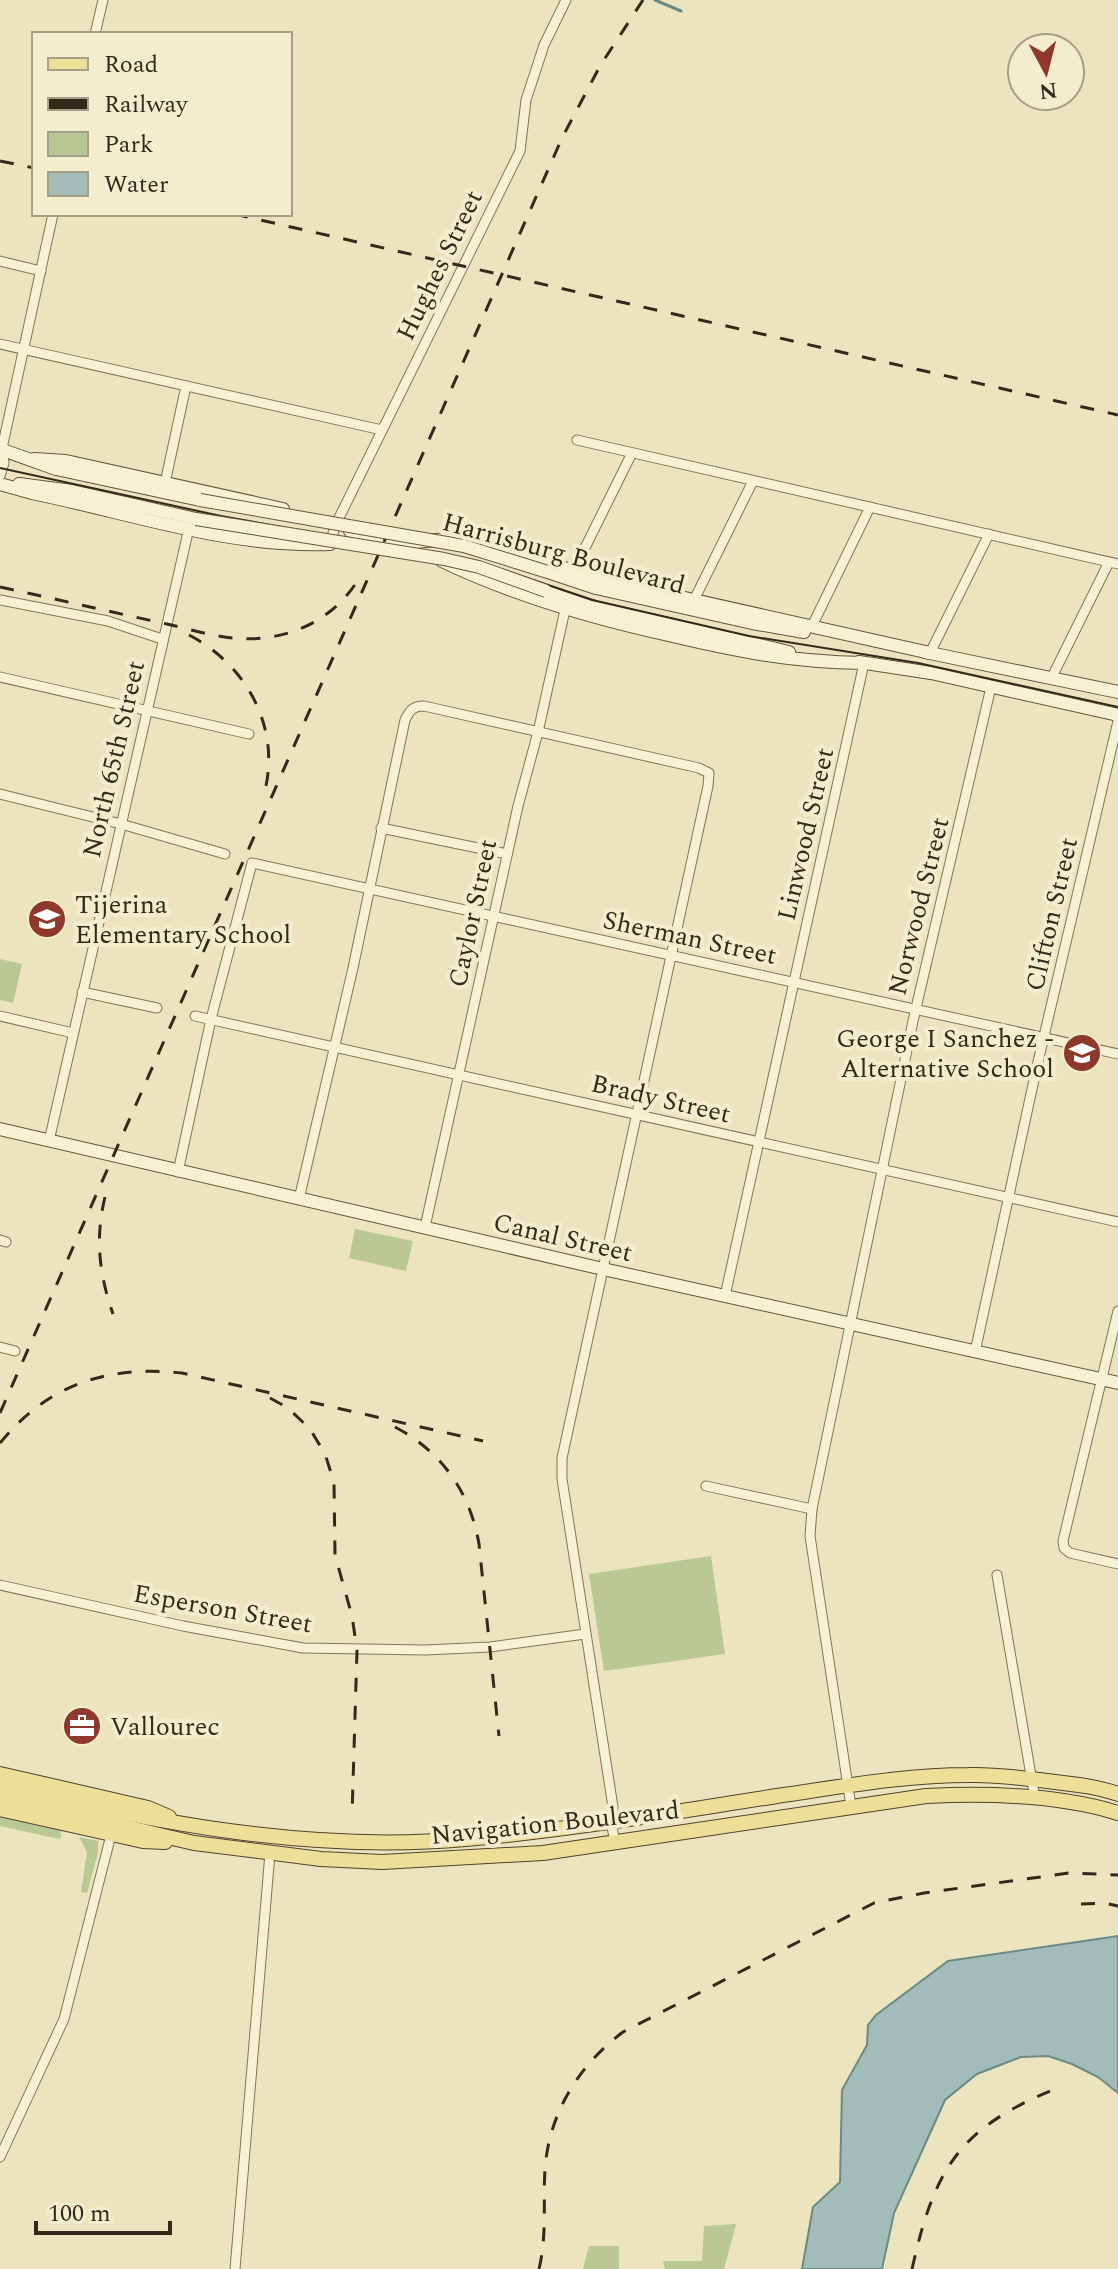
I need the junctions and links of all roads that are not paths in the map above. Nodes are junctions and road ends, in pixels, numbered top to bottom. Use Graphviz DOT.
graph roads {
  1 [pos="103,0"];
  2 [pos="566,0"];
  3 [pos="95,32"];
  4 [pos="53,216"];
  5 [pos="0,261"];
  6 [pos="41,271"];
  7 [pos="0,344"];
  8 [pos="24,349"];
  9 [pos="186,386"];
  10 [pos="382,430"];
  11 [pos="577,440"];
  12 [pos="1,451"];
  13 [pos="632,453"];
  14 [pos="34,459"];
  15 [pos="0,476"];
  16 [pos="753,481"];
  17 [pos="165,483"];
  18 [pos="0,484"];
  19 [pos="870,507"];
  20 [pos="192,523"];
  21 [pos="335,526"];
  22 [pos="989,534"];
  23 [pos="457,538"];
  24 [pos="330,544"];
  25 [pos="1114,563"];
  26 [pos="450,565"];
  27 [pos="573,572"];
  28 [pos="0,600"];
  29 [pos="693,602"];
  30 [pos="565,610"];
  31 [pos="812,626"];
  32 [pos="162,639"];
  33 [pos="930,653"];
  34 [pos="864,663"];
  35 [pos="0,677"];
  36 [pos="1051,679"];
  37 [pos="991,687"];
  38 [pos="1118,692"];
  39 [pos="146,710"];
  40 [pos="1118,715"];
  41 [pos="1118,721"];
  42 [pos="538,732"];
  43 [pos="249,734"];
  44 [pos="0,794"];
  45 [pos="121,824"];
  46 [pos="381,828"];
  47 [pos="225,854"];
  48 [pos="507,854"];
  49 [pos="369,888"];
  50 [pos="495,916"];
  51 [pos="671,956"];
  52 [pos="794,983"];
  53 [pos="82,992"];
  54 [pos="157,1008"];
  55 [pos="915,1010"];
  56 [pos="0,1016"];
  57 [pos="195,1016"];
  58 [pos="211,1019"];
  59 [pos="73,1033"];
  60 [pos="1046,1038"];
  61 [pos="335,1047"];
  62 [pos="1118,1054"];
  63 [pos="460,1075"];
  64 [pos="637,1115"];
  65 [pos="0,1129"];
  66 [pos="49,1141"];
  67 [pos="758,1142"];
  68 [pos="882,1168"];
  69 [pos="178,1172"];
  70 [pos="1009,1198"];
  71 [pos="299,1199"];
  72 [pos="1118,1222"];
  73 [pos="425,1227"];
  74 [pos="603,1269"];
  75 [pos="725,1296"];
  76 [pos="1118,1311"];
  77 [pos="852,1323"];
  78 [pos="0,1347"];
  79 [pos="15,1351"];
  80 [pos="975,1352"];
  81 [pos="1102,1379"];
  82 [pos="1118,1383"];
  83 [pos="706,1486"];
  84 [pos="812,1509"];
  85 [pos="1118,1564"];
  86 [pos="997,1575"];
  87 [pos="0,1585"];
  88 [pos="585,1634"];
  89 [pos="0,1774"];
  90 [pos="1031,1779"];
  91 [pos="847,1786"];
  92 [pos="1118,1794"];
  93 [pos="4,1796"];
  94 [pos="1035,1799"];
  95 [pos="851,1806"];
  96 [pos="1118,1813"];
  97 [pos="611,1821"];
  98 [pos="540,1831"];
  99 [pos="111,1835"];
  100 [pos="266,1835"];
  101 [pos="195,1836"];
  102 [pos="615,1843"];
  103 [pos="270,1853"];
  104 [pos="543,1853"];
  105 [pos="0,2157"];
  106 [pos="235,2269"];
  1 -- 3 [label="street"];
  2 -- 10 [label="street, Hughes Street"];
  4 -- 6 [label="street"];
  5 -- 6 [label="street"];
  6 -- 8 [label="street"];
  7 -- 8 [label="street"];
  8 -- 9 [label="street"];
  8 -- 12 [label="street"];
  9 -- 10 [label="street"];
  9 -- 17 [label="street"];
  10 -- 21 [label="street, Hughes Street"];
  11 -- 13 [label="street"];
  12 -- 14 [label="main road, Harrisburg Boulevard"];
  12 -- 15 [label="street"];
  13 -- 16 [label="street"];
  13 -- 27 [label="street"];
  14 -- 17 [label="main road"];
  14 -- 33 [label="main road, Harrisburg Boulevard, bridge"];
  16 -- 19 [label="street"];
  16 -- 29 [label="street"];
  17 -- 21 [label="main road"];
  18 -- 20 [label="main road, Harrisburg Boulevard"];
  19 -- 22 [label="street"];
  19 -- 31 [label="street"];
  20 -- 24 [label="main road"];
  20 -- 32 [label="street, North 65th Street"];
  20 -- 34 [label="main road, Harrisburg Boulevard, bridge"];
  21 -- 23 [label="main road"];
  21 -- 24 [label="street, Hughes Street"];
  22 -- 25 [label="street"];
  22 -- 33 [label="street"];
  23 -- 26 [label="main road"];
  23 -- 27 [label="main road"];
  24 -- 26 [label="main road"];
  25 -- 36 [label="street"];
  26 -- 30 [label="main road"];
  27 -- 29 [label="main road"];
  28 -- 32 [label="street"];
  29 -- 31 [label="main road"];
  30 -- 34 [label="main road"];
  30 -- 42 [label="street, Caylor Street"];
  31 -- 33 [label="main road"];
  32 -- 39 [label="street, North 65th Street"];
  33 -- 36 [label="main road, Harrisburg Boulevard"];
  34 -- 37 [label="main road, Harrisburg Boulevard"];
  34 -- 52 [label="street, Linwood Street"];
  35 -- 39 [label="street"];
  36 -- 38 [label="main road, Harrisburg Boulevard"];
  37 -- 40 [label="main road, Harrisburg Boulevard"];
  37 -- 55 [label="street, Norwood Street"];
  39 -- 43 [label="street"];
  39 -- 45 [label="street, North 65th Street"];
  41 -- 60 [label="street, Clifton Street"];
  42 -- 46 [label="street"];
  42 -- 48 [label="street, Caylor Street"];
  42 -- 51 [label="street"];
  44 -- 45 [label="street"];
  45 -- 47 [label="street"];
  45 -- 53 [label="street, North 65th Street"];
  46 -- 48 [label="street"];
  46 -- 49 [label="street"];
  48 -- 50 [label="street, Caylor Street"];
  49 -- 50 [label="street, Sherman Street"];
  49 -- 58 [label="street, Sherman Street"];
  49 -- 61 [label="street"];
  50 -- 51 [label="street, Sherman Street"];
  50 -- 63 [label="street, Caylor Street"];
  51 -- 52 [label="street, Sherman Street"];
  51 -- 64 [label="street"];
  52 -- 55 [label="street, Sherman Street"];
  52 -- 67 [label="street, Linwood Street"];
  53 -- 54 [label="street"];
  53 -- 59 [label="street, North 65th Street"];
  55 -- 60 [label="street, Sherman Street"];
  55 -- 68 [label="street, Norwood Street"];
  56 -- 59 [label="street"];
  57 -- 58 [label="street, Brady Street"];
  58 -- 61 [label="street, Brady Street"];
  58 -- 69 [label="street"];
  59 -- 66 [label="street, North 65th Street"];
  60 -- 62 [label="street, Sherman Street"];
  60 -- 70 [label="street, Clifton Street"];
  61 -- 63 [label="street, Brady Street"];
  61 -- 71 [label="street"];
  63 -- 64 [label="street, Brady Street"];
  63 -- 73 [label="street, Caylor Street"];
  64 -- 67 [label="street, Brady Street"];
  64 -- 74 [label="street"];
  65 -- 66 [label="main road, Canal Street"];
  66 -- 69 [label="main road, Canal Street"];
  67 -- 68 [label="street, Brady Street"];
  67 -- 75 [label="street, Linwood Street"];
  68 -- 70 [label="street, Brady Street"];
  68 -- 77 [label="street, Norwood Street"];
  69 -- 71 [label="main road, Canal Street"];
  70 -- 72 [label="street, Brady Street"];
  70 -- 80 [label="street, Clifton Street"];
  71 -- 73 [label="main road, Canal Street"];
  73 -- 74 [label="main road, Canal Street"];
  74 -- 75 [label="main road, Canal Street"];
  74 -- 88 [label="street"];
  75 -- 77 [label="main road, Canal Street"];
  76 -- 81 [label="street"];
  77 -- 80 [label="main road, Canal Street"];
  77 -- 84 [label="street, Norwood Street"];
  78 -- 79 [label="street"];
  80 -- 81 [label="main road, Canal Street"];
  81 -- 82 [label="main road, Canal Street"];
  81 -- 85 [label="street"];
  83 -- 84 [label="street"];
  84 -- 91 [label="street, Norwood Street"];
  86 -- 90 [label="street"];
  87 -- 88 [label="street, Esperson Street"];
  88 -- 97 [label="street"];
  89 -- 101 [label="main road"];
  90 -- 91 [label="main road, Navigation Boulevard"];
  90 -- 92 [label="main road, Navigation Boulevard"];
  90 -- 94 [label="street"];
  91 -- 95 [label="street, Norwood Street"];
  91 -- 97 [label="main road, Navigation Boulevard"];
  93 -- 99 [label="main road"];
  93 -- 101 [label="main road, Navigation Boulevard"];
  94 -- 95 [label="main road, Navigation Boulevard"];
  94 -- 96 [label="main road, Navigation Boulevard"];
  95 -- 102 [label="main road, Navigation Boulevard"];
  97 -- 98 [label="main road, Navigation Boulevard"];
  97 -- 102 [label="street"];
  98 -- 100 [label="main road, Navigation Boulevard"];
  98 -- 104 [label="main road"];
  99 -- 101 [label="main road"];
  99 -- 105 [label="street"];
  100 -- 101 [label="main road, Navigation Boulevard"];
  100 -- 103 [label="main road"];
  101 -- 103 [label="main road, Navigation Boulevard"];
  102 -- 104 [label="main road, Navigation Boulevard"];
  103 -- 104 [label="main road, Navigation Boulevard"];
  103 -- 106 [label="street"];
}
